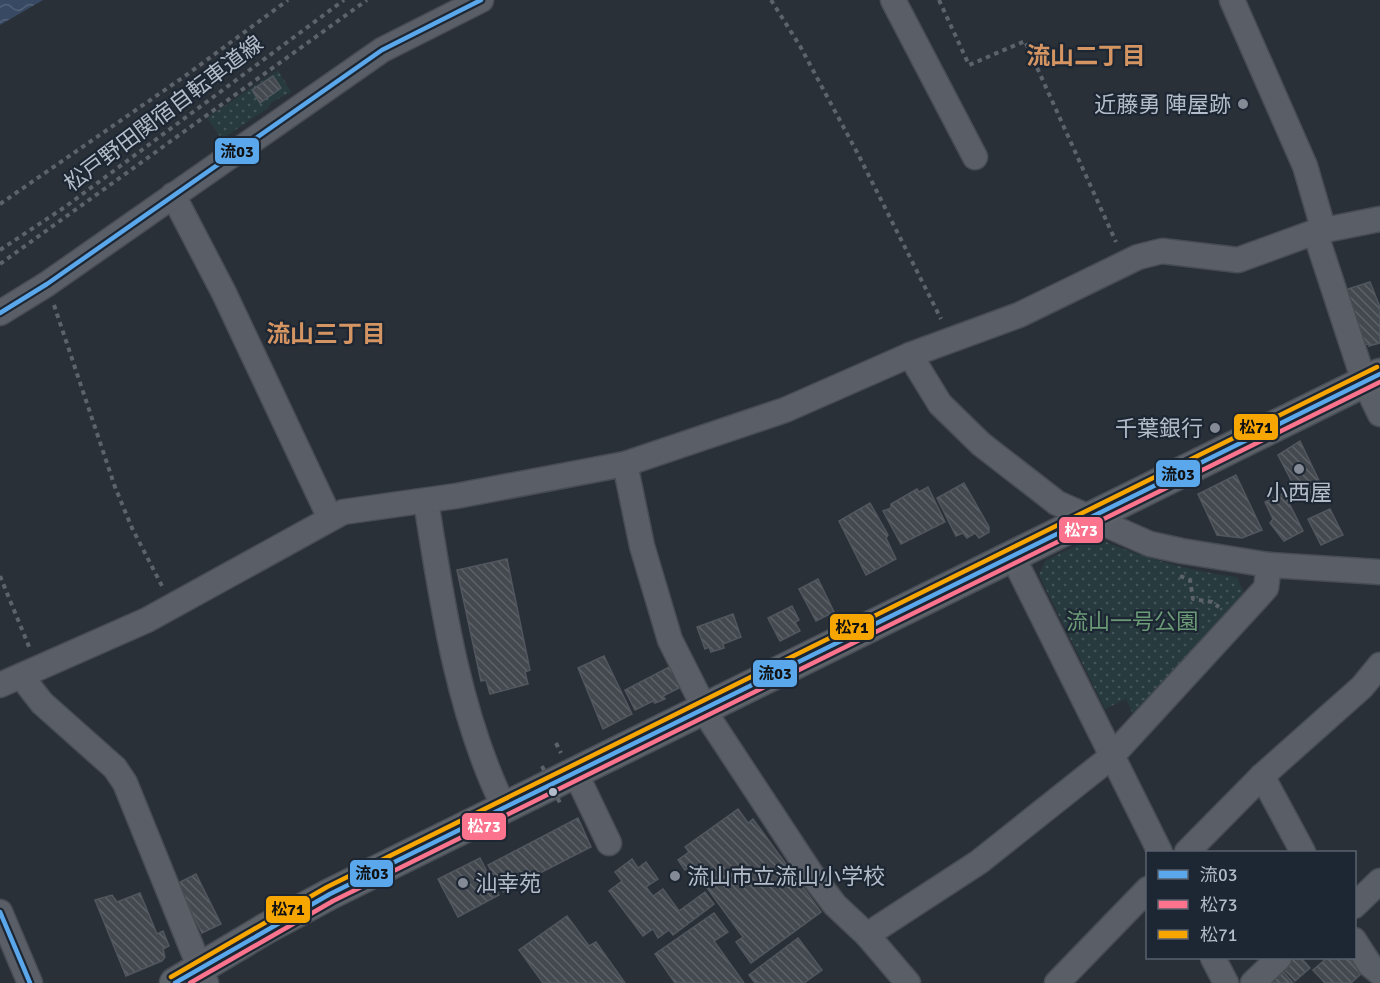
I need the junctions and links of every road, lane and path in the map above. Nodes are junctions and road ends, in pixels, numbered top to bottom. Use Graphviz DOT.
graph roads {
  1 [pos="288,0"];
  2 [pos="344,0"];
  3 [pos="367,0"];
  4 [pos="481,0"];
  5 [pos="771,0"];
  6 [pos="893,0"];
  7 [pos="939,0"];
  8 [pos="1232,0"];
  9 [pos="975,157"];
  10 [pos="173,195"];
  11 [pos="0,204"];
  12 [pos="1380,219"];
  13 [pos="1319,231"];
  14 [pos="0,250"];
  15 [pos="1125,263"];
  16 [pos="0,264"];
  17 [pos="47,284"];
  18 [pos="0,313"];
  19 [pos="951,339"];
  20 [pos="910,354"];
  21 [pos="1372,377"];
  22 [pos="1380,414"];
  23 [pos="626,464"];
  24 [pos="426,501"];
  25 [pos="1089,517"];
  26 [pos="330,518"];
  27 [pos="1012,555"];
  28 [pos="1269,565"];
  29 [pos="1170,572"];
  30 [pos="1380,572"];
  31 [pos="0,576"];
  32 [pos="172,607"];
  33 [pos="1221,608"];
  34 [pos="1380,665"];
  35 [pos="20,677"];
  36 [pos="703,707"];
  37 [pos="1111,757"];
  38 [pos="542,766"];
  39 [pos="575,772"];
  40 [pos="1262,776"];
  41 [pos="560,803"];
  42 [pos="504,807"];
  43 [pos="609,843"];
  44 [pos="1159,851"];
  45 [pos="1188,851"];
  46 [pos="1302,851"];
  47 [pos="1380,881"];
  48 [pos="1146,891"];
  49 [pos="1356,904"];
  50 [pos="0,912"];
  51 [pos="867,934"];
  52 [pos="1356,943"];
  53 [pos="1214,959"];
  54 [pos="1278,959"];
  55 [pos="1380,973"];
  56 [pos="203,975"];
  57 [pos="30,983"];
  58 [pos="175,983"];
  59 [pos="908,983"];
  60 [pos="1057,983"];
  61 [pos="1226,983"];
  62 [pos="1253,983"];
  1 -- 11 [label="path"];
  2 -- 14 [label="path, 松戸野田関宿自転車道線"];
  3 -- 16 [label="path"];
  4 -- 10 [label="street"];
  5 -- 19 [label="path"];
  6 -- 9 [label="street"];
  7 -- 15 [label="path"];
  8 -- 13 [label="street"];
  10 -- 17 [label="street"];
  10 -- 26 [label="street"];
  12 -- 13 [label="street"];
  13 -- 15 [label="street"];
  13 -- 21 [label="street"];
  15 -- 19 [label="street"];
  17 -- 18 [label="street"];
  17 -- 32 [label="path"];
  19 -- 20 [label="street"];
  20 -- 23 [label="street"];
  20 -- 25 [label="street"];
  21 -- 22 [label="street"];
  21 -- 25 [label="main road"];
  23 -- 24 [label="street"];
  23 -- 36 [label="street"];
  24 -- 26 [label="street"];
  24 -- 42 [label="street"];
  25 -- 27 [label="main road"];
  25 -- 28 [label="street"];
  26 -- 32 [label="street"];
  27 -- 36 [label="main road"];
  27 -- 37 [label="street"];
  28 -- 30 [label="street"];
  28 -- 37 [label="street"];
  29 -- 33 [label="path"];
  31 -- 35 [label="path"];
  32 -- 35 [label="street"];
  34 -- 40 [label="street"];
  35 -- 56 [label="street"];
  36 -- 39 [label="main road"];
  36 -- 51 [label="street"];
  37 -- 44 [label="street"];
  37 -- 51 [label="street"];
  38 -- 41 [label="path, bridge"];
  39 -- 42 [label="main road"];
  39 -- 43 [label="street"];
  40 -- 45 [label="street"];
  40 -- 46 [label="street"];
  42 -- 56 [label="main road"];
  47 -- 49 [label="street"];
  48 -- 60 [label="street"];
  50 -- 57 [label="street"];
  51 -- 59 [label="street"];
  52 -- 55 [label="street"];
  53 -- 61 [label="street"];
  54 -- 62 [label="street"];
  56 -- 58 [label="main road"];
}
